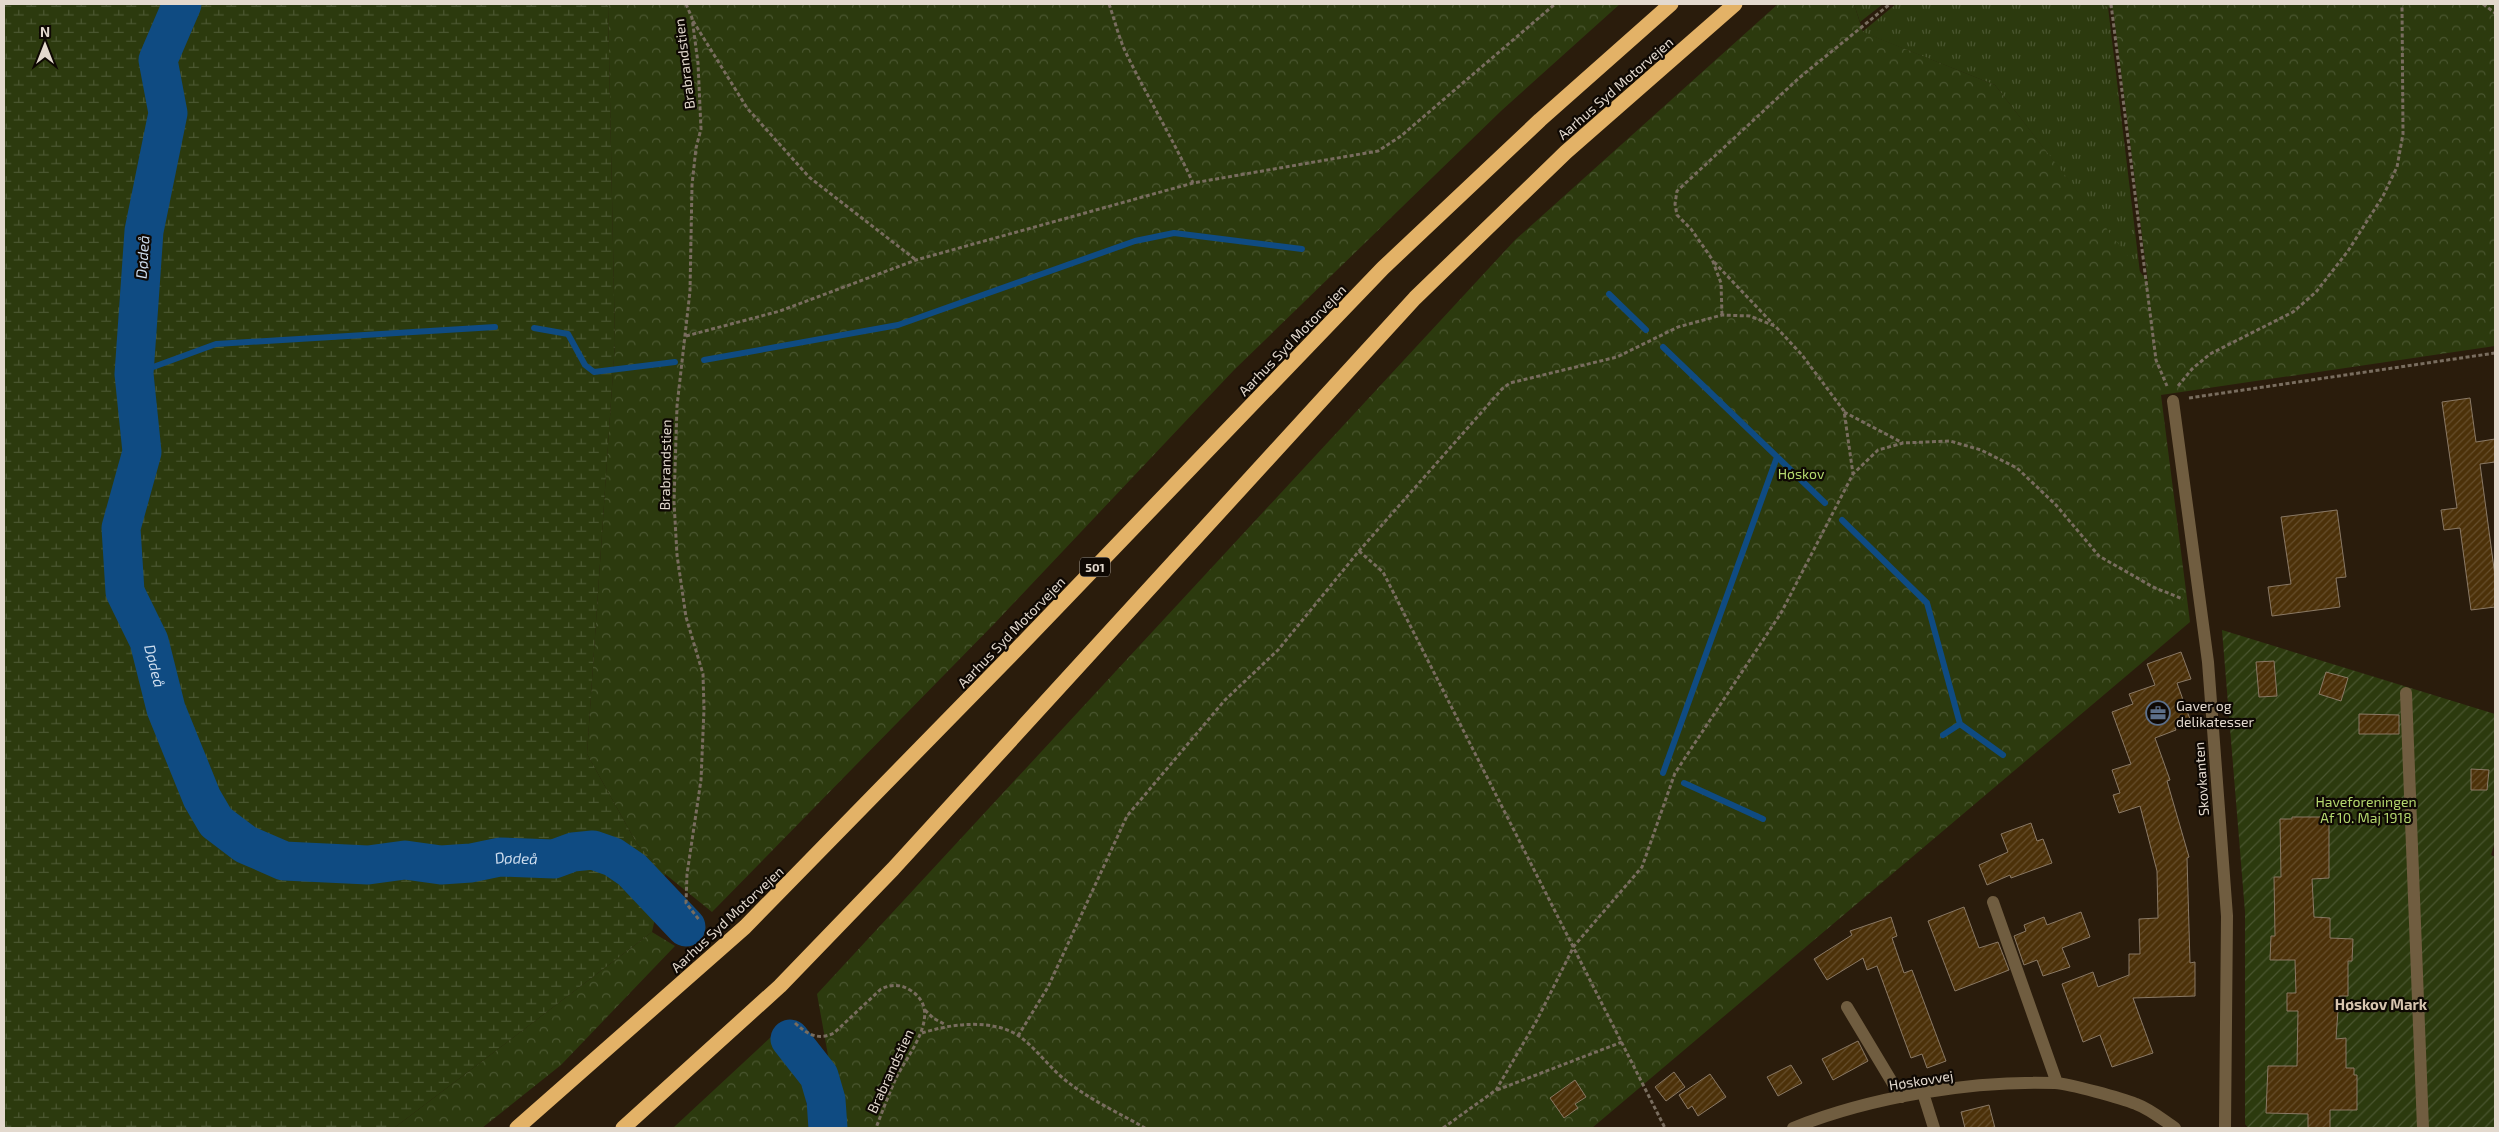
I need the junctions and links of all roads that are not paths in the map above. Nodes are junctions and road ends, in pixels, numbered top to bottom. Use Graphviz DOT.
graph roads {
  1 [pos="1671,4"];
  2 [pos="1736,4"];
  3 [pos="2172,401"];
  4 [pos="2406,693"];
  5 [pos="1993,902"];
  6 [pos="1847,1007"];
  7 [pos="2057,1083"];
  8 [pos="1923,1093"];
  9 [pos="1901,1097"];
  10 [pos="518,1128"];
  11 [pos="623,1128"];
  12 [pos="1793,1128"];
  13 [pos="1934,1128"];
  14 [pos="2175,1128"];
  15 [pos="2225,1128"];
  16 [pos="2422,1128"];
  1 -- 10 [label="highway, Aarhus Syd Motorvejen / 501"];
  2 -- 11 [label="highway, Aarhus Syd Motorvejen"];
  3 -- 15 [label="street, Skovkanten"];
  4 -- 16 [label="street"];
  5 -- 7 [label="street"];
  6 -- 9 [label="street"];
  7 -- 8 [label="street, Høskovvej"];
  7 -- 14 [label="street, Høskovvej"];
  8 -- 9 [label="street, Høskovvej"];
  8 -- 13 [label="street"];
  9 -- 12 [label="street, Høskovvej"];
}
